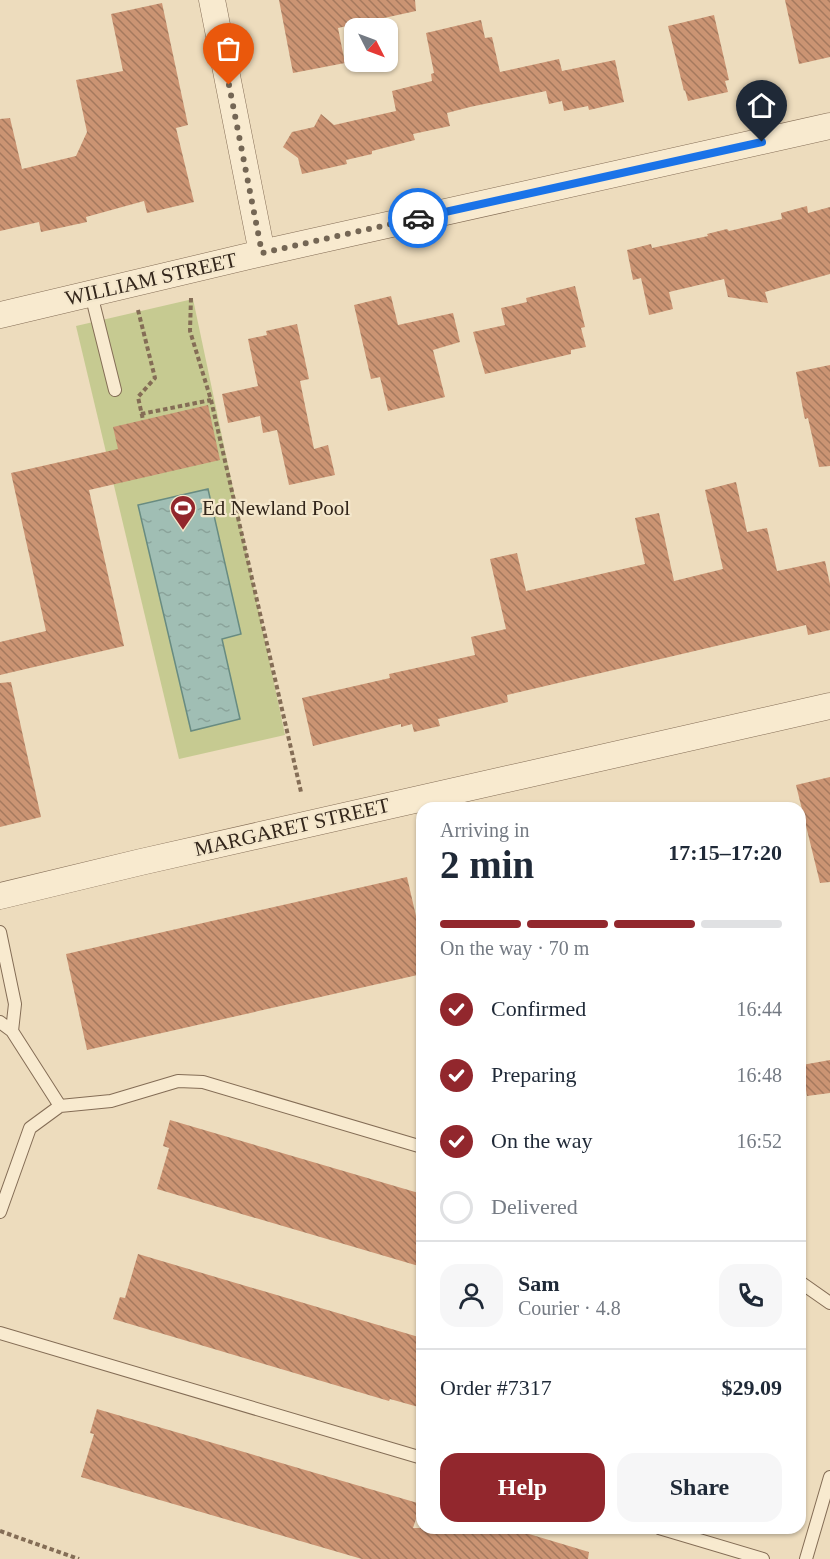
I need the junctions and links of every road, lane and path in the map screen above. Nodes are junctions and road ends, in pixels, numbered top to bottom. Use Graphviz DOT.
graph roads {
  1 [pos="212,0"];
  2 [pos="830,126"];
  3 [pos="262,253"];
  4 [pos="92,294"];
  5 [pos="191,297"];
  6 [pos="138,309"];
  7 [pos="0,315"];
  8 [pos="115,390"];
  9 [pos="211,400"];
  10 [pos="141,414"];
  11 [pos="143,420"];
  12 [pos="830,706"];
  13 [pos="301,792"];
  14 [pos="0,896"];
  15 [pos="0,932"];
  16 [pos="0,1022"];
  17 [pos="12,1031"];
  18 [pos="60,1106"];
  19 [pos="416,1145"];
  20 [pos="0,1212"];
  21 [pos="806,1286"];
  22 [pos="830,1303"];
  23 [pos="0,1334"];
  24 [pos="416,1456"];
  25 [pos="830,1477"];
  26 [pos="0,1531"];
  27 [pos="679,1534"];
  28 [pos="80,1559"];
  29 [pos="763,1559"];
  30 [pos="806,1559"];
  1 -- 3 [label="street"];
  2 -- 3 [label="street, WILLIAM STREET"];
  3 -- 4 [label="street, WILLIAM STREET"];
  4 -- 7 [label="street, WILLIAM STREET"];
  4 -- 8 [label="lane"];
  5 -- 9 [label="path"];
  6 -- 10 [label="path"];
  9 -- 10 [label="path"];
  9 -- 13 [label="path"];
  10 -- 11 [label="path"];
  12 -- 14 [label="street, MARGARET STREET"];
  15 -- 17 [label="lane"];
  16 -- 17 [label="lane"];
  17 -- 18 [label="lane"];
  18 -- 19 [label="lane"];
  18 -- 20 [label="lane"];
  21 -- 22 [label="lane"];
  23 -- 24 [label="lane"];
  25 -- 30 [label="lane"];
  26 -- 28 [label="path"];
  27 -- 29 [label="lane"];
}
